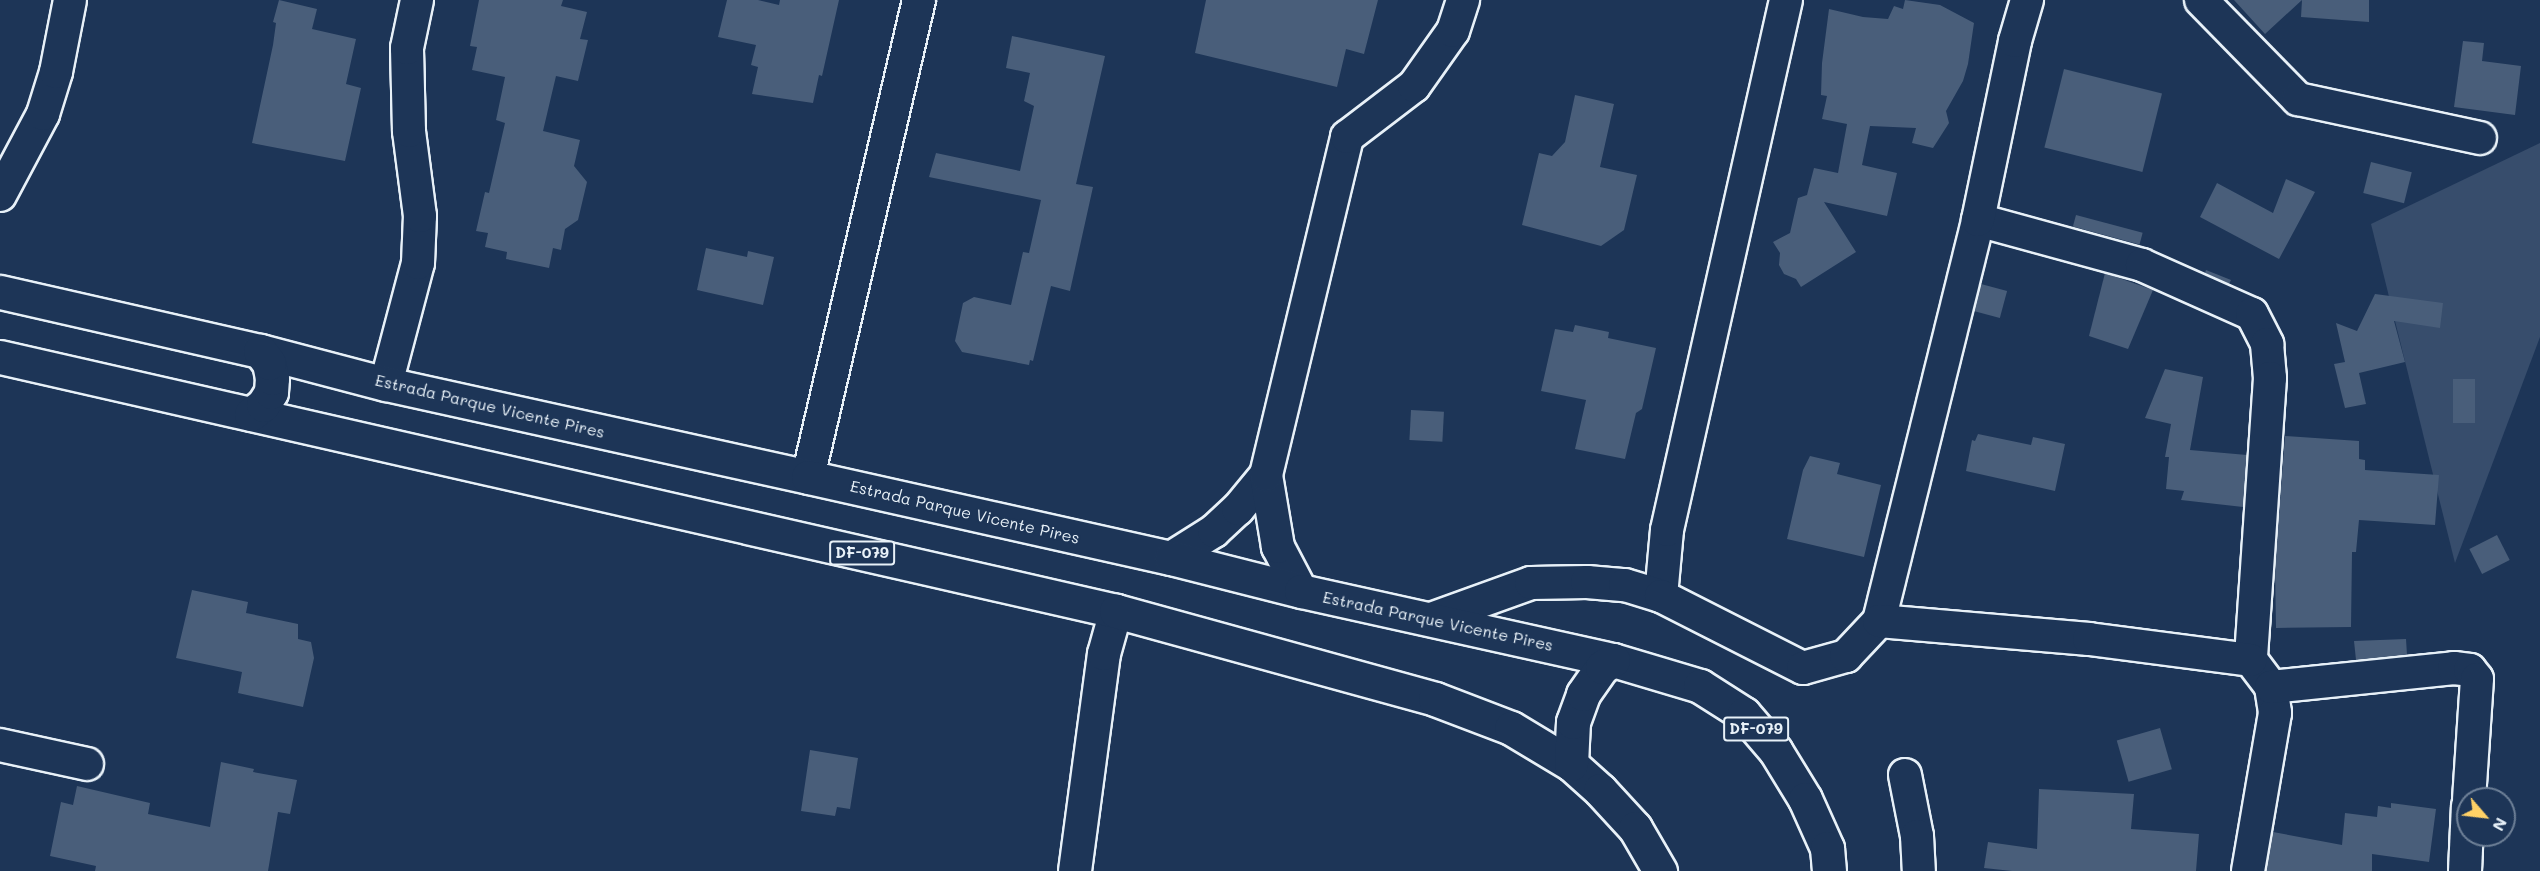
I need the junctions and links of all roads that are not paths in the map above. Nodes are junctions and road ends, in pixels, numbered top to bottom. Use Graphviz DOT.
graph roads {
  1 [pos="70,0"];
  2 [pos="417,0"];
  3 [pos="919,0"];
  4 [pos="1463,0"];
  5 [pos="1786,0"];
  6 [pos="2027,0"];
  7 [pos="2201,0"];
  8 [pos="2480,138"];
  9 [pos="0,195"];
  10 [pos="1978,220"];
  11 [pos="0,292"];
  12 [pos="260,351"];
  13 [pos="0,357"];
  14 [pos="386,384"];
  15 [pos="251,414"];
  16 [pos="1266,476"];
  17 [pos="808,477"];
  18 [pos="1171,558"];
  19 [pos="1301,591"];
  20 [pos="1660,596"];
  21 [pos="1116,611"];
  22 [pos="1431,619"];
  23 [pos="1879,621"];
  24 [pos="1613,660"];
  25 [pos="2251,660"];
  26 [pos="2271,687"];
  27 [pos="0,745"];
  28 [pos="87,764"];
  29 [pos="1571,764"];
  30 [pos="1905,775"];
  31 [pos="2470,787"];
  32 [pos="2466,847"];
  33 [pos="1075,871"];
  34 [pos="1660,871"];
  35 [pos="1829,871"];
  36 [pos="1919,871"];
  37 [pos="2248,871"];
  38 [pos="2465,871"];
  1 -- 9 [label="street"];
  2 -- 14 [label="street"];
  3 -- 17 [label="street"];
  4 -- 16 [label="street"];
  5 -- 20 [label="street"];
  6 -- 10 [label="street"];
  7 -- 8 [label="street"];
  10 -- 23 [label="street"];
  10 -- 25 [label="street"];
  11 -- 12 [label="main road, Estrada Parque Vicente Pires / DF-079"];
  12 -- 14 [label="main road, Estrada Parque Vicente Pires / DF-079"];
  12 -- 15 [label="main road"];
  13 -- 15 [label="main road, DF-079"];
  14 -- 17 [label="main road, Estrada Parque Vicente Pires / DF-079"];
  15 -- 21 [label="main road, DF-079"];
  16 -- 18 [label="street"];
  16 -- 19 [label="street"];
  17 -- 18 [label="main road, Estrada Parque Vicente Pires / DF-079"];
  18 -- 19 [label="main road, Estrada Parque Vicente Pires / DF-079"];
  19 -- 22 [label="main road, Estrada Parque Vicente Pires / DF-079"];
  20 -- 22 [label="street"];
  20 -- 23 [label="street"];
  21 -- 29 [label="main road, DF-079"];
  21 -- 33 [label="street"];
  22 -- 24 [label="main road, Estrada Parque Vicente Pires / DF-079"];
  23 -- 25 [label="street"];
  24 -- 29 [label="main road"];
  24 -- 35 [label="main road, Estrada Parque Vicente Pires / DF-079"];
  25 -- 26 [label="street"];
  26 -- 31 [label="street"];
  26 -- 37 [label="street"];
  27 -- 28 [label="street"];
  29 -- 34 [label="main road, DF-079"];
  30 -- 36 [label="street"];
  32 -- 38 [label="street"];
}
